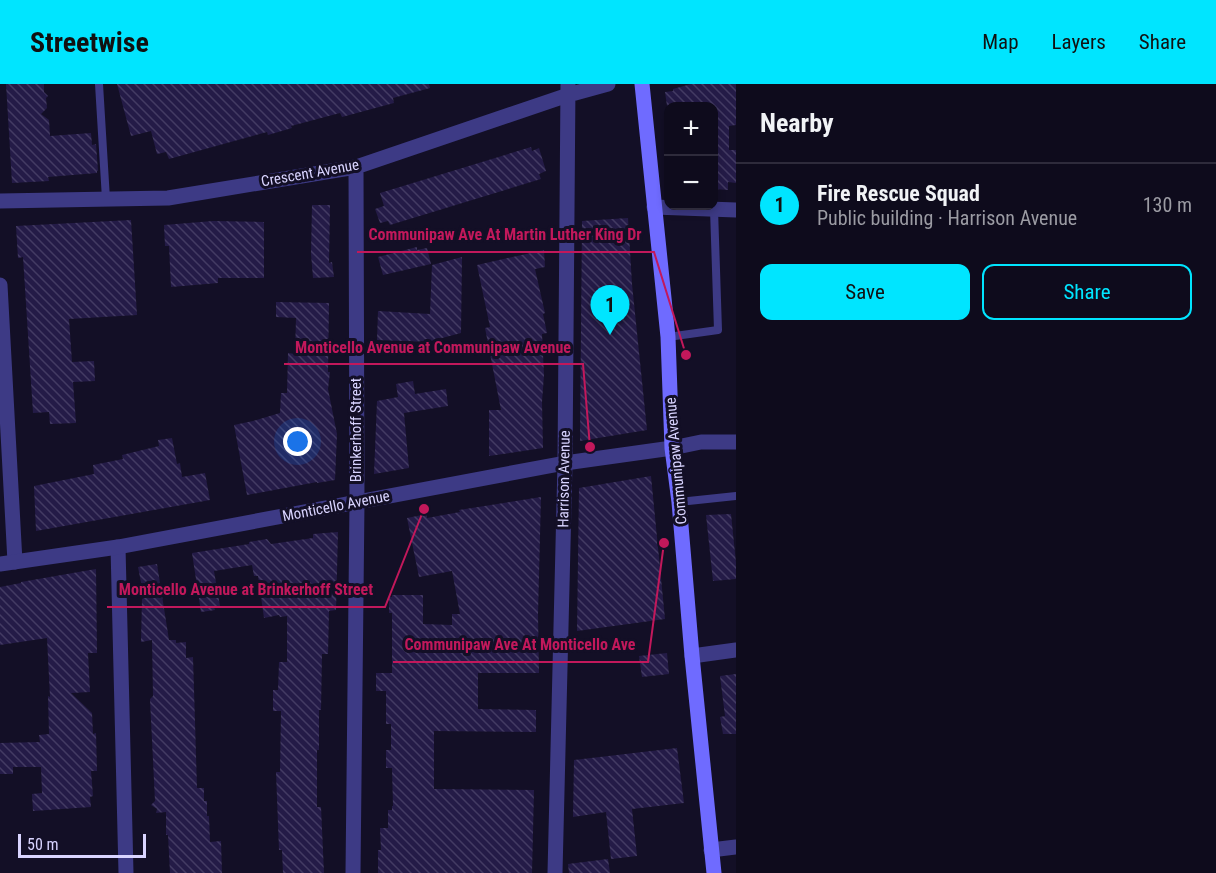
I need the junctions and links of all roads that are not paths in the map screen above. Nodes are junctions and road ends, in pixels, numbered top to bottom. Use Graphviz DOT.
graph roads {
  1 [pos="99,84"];
  2 [pos="608,84"];
  3 [pos="642,84"];
  4 [pos="568,89"];
  5 [pos="356,167"];
  6 [pos="106,199"];
  7 [pos="0,201"];
  8 [pos="654,207"];
  9 [pos="664,207"];
  10 [pos="718,209"];
  11 [pos="714,210"];
  12 [pos="736,210"];
  13 [pos="0,285"];
  14 [pos="668,337"];
  15 [pos="736,442"];
  16 [pos="672,448"];
  17 [pos="565,463"];
  18 [pos="736,496"];
  19 [pos="357,502"];
  20 [pos="679,502"];
  21 [pos="118,547"];
  22 [pos="8,563"];
  23 [pos="736,651"];
  24 [pos="692,656"];
  25 [pos="736,847"];
  26 [pos="711,850"];
  27 [pos="126,873"];
  28 [pos="353,873"];
  29 [pos="555,873"];
  30 [pos="714,873"];
  1 -- 6 [label="lane"];
  2 -- 4 [label="street, Crescent Avenue"];
  3 -- 8 [label="main road, Communipaw Avenue"];
  4 -- 5 [label="street, Crescent Avenue"];
  4 -- 17 [label="street, Harrison Avenue"];
  5 -- 6 [label="street, Crescent Avenue"];
  5 -- 19 [label="street, Brinkerhoff Street"];
  6 -- 7 [label="street, Crescent Avenue"];
  8 -- 9 [label="street"];
  8 -- 14 [label="main road, Communipaw Avenue"];
  10 -- 12 [label="street"];
  11 -- 14 [label="lane"];
  13 -- 22 [label="street"];
  14 -- 16 [label="main road, Communipaw Avenue"];
  15 -- 16 [label="street, Monticello Avenue"];
  16 -- 17 [label="street, Monticello Avenue"];
  16 -- 20 [label="main road, Communipaw Avenue"];
  17 -- 19 [label="street, Monticello Avenue"];
  17 -- 29 [label="street, Harrison Avenue"];
  18 -- 20 [label="lane"];
  19 -- 21 [label="street, Monticello Avenue"];
  19 -- 28 [label="street, Brinkerhoff Street"];
  20 -- 24 [label="main road, Communipaw Avenue"];
  21 -- 22 [label="street, Monticello Avenue"];
  21 -- 27 [label="street"];
  23 -- 24 [label="street"];
  24 -- 26 [label="main road, Communipaw Avenue"];
  25 -- 26 [label="street"];
  26 -- 30 [label="main road, Communipaw Avenue"];
}
